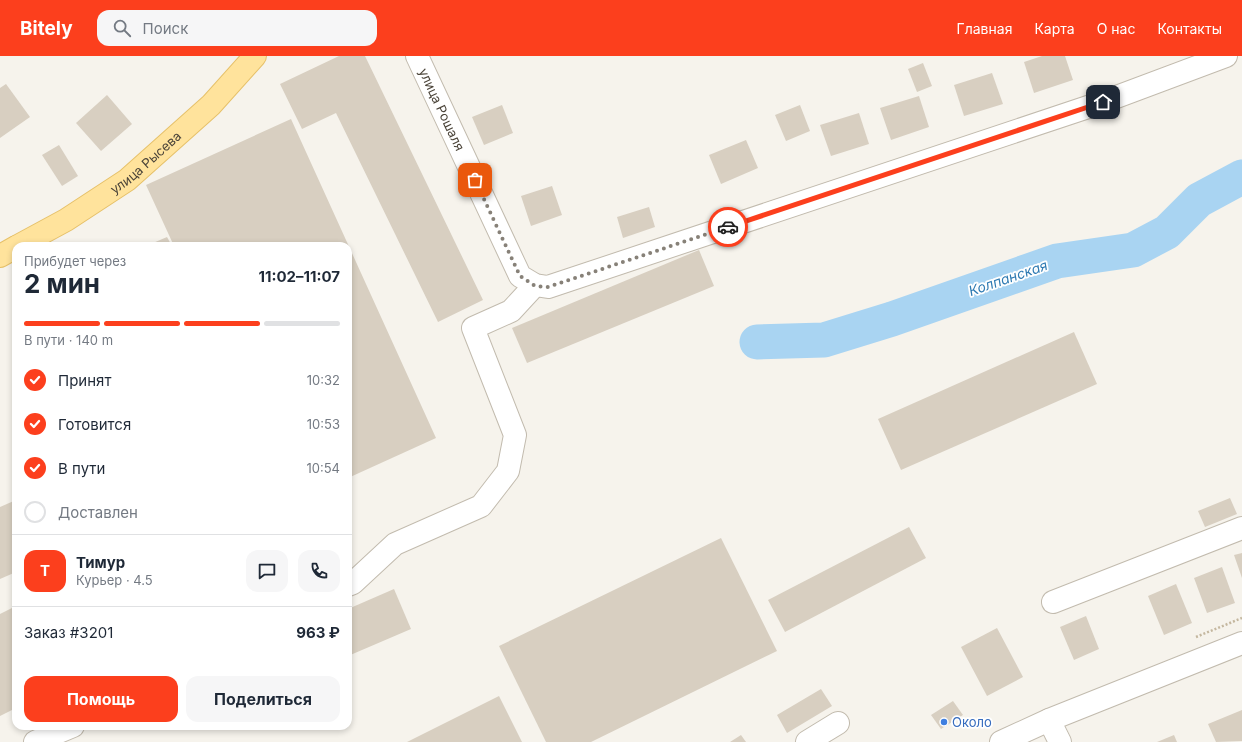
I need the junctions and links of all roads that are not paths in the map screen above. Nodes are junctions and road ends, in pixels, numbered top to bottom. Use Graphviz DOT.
graph roads {
  1 [pos="254,56"];
  2 [pos="418,56"];
  3 [pos="1226,56"];
  4 [pos="26,242"];
  5 [pos="12,250"];
  6 [pos="0,256"];
  7 [pos="535,286"];
  8 [pos="1242,528"];
  9 [pos="352,583"];
  10 [pos="1053,602"];
  11 [pos="1242,643"];
  12 [pos="1049,720"];
  13 [pos="838,723"];
  14 [pos="64,730"];
  15 [pos="35,742"];
  16 [pos="807,742"];
  17 [pos="1001,742"];
  18 [pos="1060,742"];
  1 -- 4 [label="main road, улица Рысева"];
  2 -- 7 [label="street, улица Рошаля"];
  3 -- 7 [label="street"];
  5 -- 6 [label="main road, улица Рысева"];
  7 -- 9 [label="street"];
  8 -- 10 [label="street"];
  11 -- 12 [label="street"];
  12 -- 17 [label="street"];
  12 -- 18 [label="street"];
  13 -- 16 [label="street"];
  14 -- 15 [label="street"];
}
